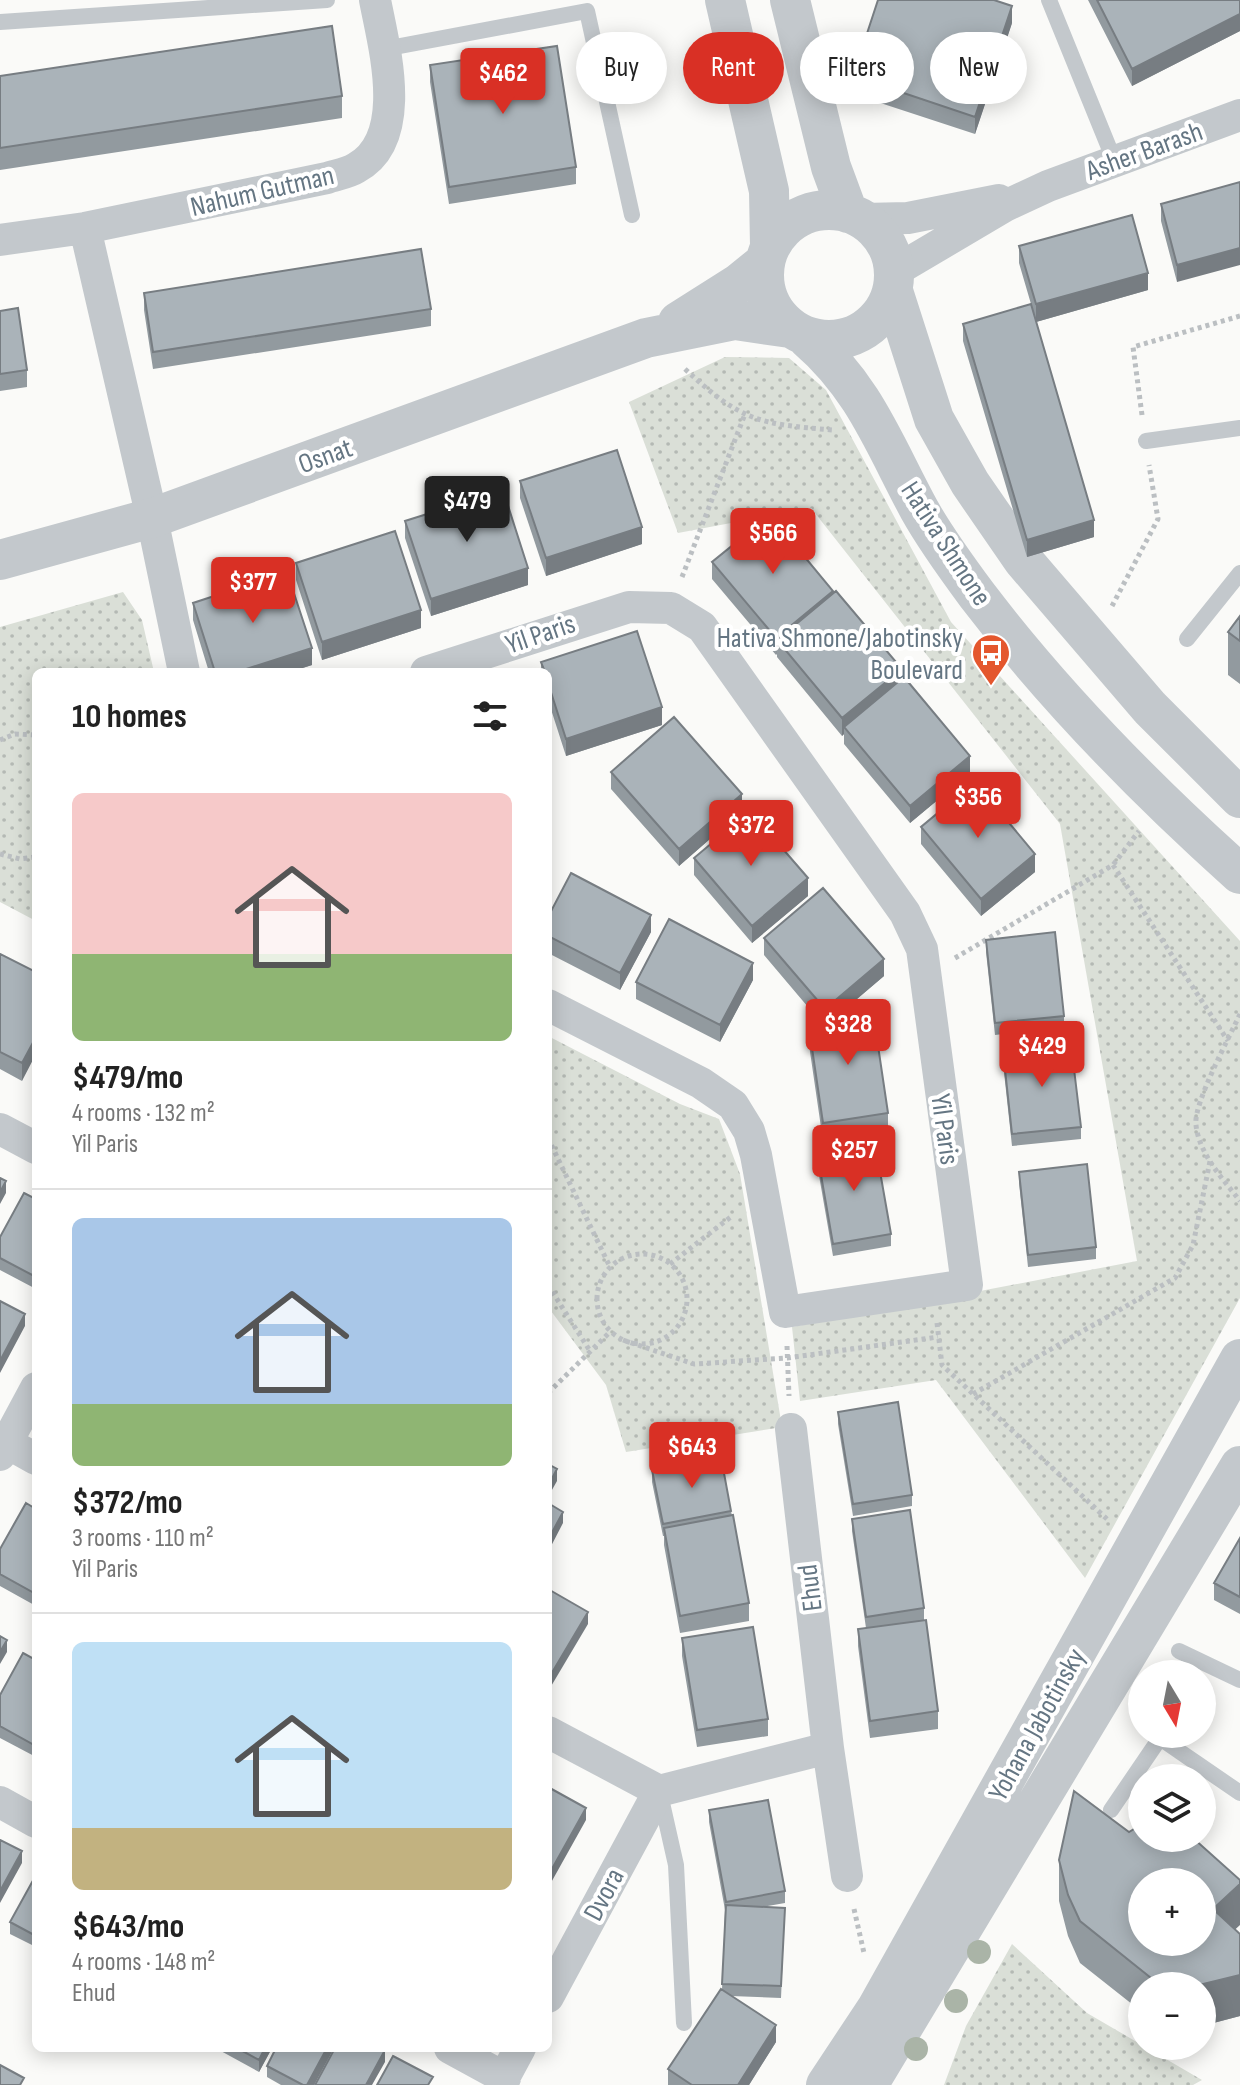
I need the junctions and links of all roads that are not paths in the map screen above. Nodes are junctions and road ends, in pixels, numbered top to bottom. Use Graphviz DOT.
graph roads {
  1 [pos="327,0"];
  2 [pos="375,0"];
  3 [pos="725,0"];
  4 [pos="790,0"];
  5 [pos="1049,0"];
  6 [pos="0,22"];
  7 [pos="384,49"];
  8 [pos="1240,115"];
  9 [pos="1114,160"];
  10 [pos="1048,186"];
  11 [pos="632,215"];
  12 [pos="856,216"];
  13 [pos="85,228"];
  14 [pos="0,240"];
  15 [pos="767,254"];
  16 [pos="894,281"];
  17 [pos="798,333"];
  18 [pos="646,338"];
  19 [pos="1240,428"];
  20 [pos="1146,441"];
  21 [pos="152,518"];
  22 [pos="0,560"];
  23 [pos="1240,573"];
  24 [pos="1187,639"];
  25 [pos="183,668"];
  26 [pos="438,668"];
  27 [pos="1240,798"];
  28 [pos="1240,874"];
  29 [pos="552,1007"];
  30 [pos="0,1129"];
  31 [pos="32,1146"];
  32 [pos="1240,1359"];
  33 [pos="32,1395"];
  34 [pos="791,1429"];
  35 [pos="2,1446"];
  36 [pos="32,1457"];
  37 [pos="1240,1466"];
  38 [pos="1179,1651"];
  39 [pos="1240,1680"];
  40 [pos="552,1734"];
  41 [pos="828,1748"];
  42 [pos="659,1791"];
  43 [pos="1240,1793"];
  44 [pos="0,1802"];
  45 [pos="1111,1810"];
  46 [pos="32,1820"];
  47 [pos="847,1876"];
  48 [pos="552,1990"];
  49 [pos="684,2023"];
  50 [pos="457,2052"];
  51 [pos="519,2052"];
  52 [pos="508,2083"];
  53 [pos="826,2085"];
  54 [pos="868,2085"];
  1 -- 6 [label="lane"];
  2 -- 7 [label="street, Nahum Gutman"];
  3 -- 15 [label="street"];
  4 -- 12 [label="street"];
  5 -- 9 [label="lane"];
  7 -- 11 [label="lane"];
  7 -- 13 [label="street, Nahum Gutman"];
  8 -- 9 [label="street, Asher Barash"];
  9 -- 10 [label="street, Asher Barash"];
  10 -- 12 [label="street, Asher Barash"];
  10 -- 16 [label="street, Asher Barash"];
  12 -- 15 [label="street"];
  12 -- 16 [label="street"];
  13 -- 14 [label="street, Nahum Gutman"];
  13 -- 21 [label="street"];
  15 -- 17 [label="street"];
  15 -- 18 [label="street, Osnat"];
  16 -- 17 [label="street"];
  16 -- 27 [label="street, Hativa Shmone"];
  17 -- 18 [label="street, Osnat"];
  17 -- 28 [label="street, Hativa Shmone"];
  18 -- 21 [label="street, Osnat"];
  19 -- 20 [label="lane"];
  21 -- 22 [label="street, Osnat"];
  21 -- 25 [label="street"];
  23 -- 24 [label="lane"];
  26 -- 29 [label="street, Yil Paris"];
  30 -- 31 [label="street"];
  32 -- 53 [label="street, Yohana Jabotinsky"];
  33 -- 35 [label="street"];
  34 -- 41 [label="street, Ehud"];
  35 -- 36 [label="street"];
  37 -- 54 [label="street, Yohana Jabotinsky"];
  38 -- 39 [label="lane"];
  40 -- 42 [label="street"];
  41 -- 42 [label="street"];
  41 -- 47 [label="street, Ehud"];
  42 -- 48 [label="street, Dvora"];
  42 -- 49 [label="lane"];
  43 -- 45 [label="lane"];
  44 -- 46 [label="street"];
  50 -- 52 [label="street"];
  51 -- 52 [label="street"];
}
